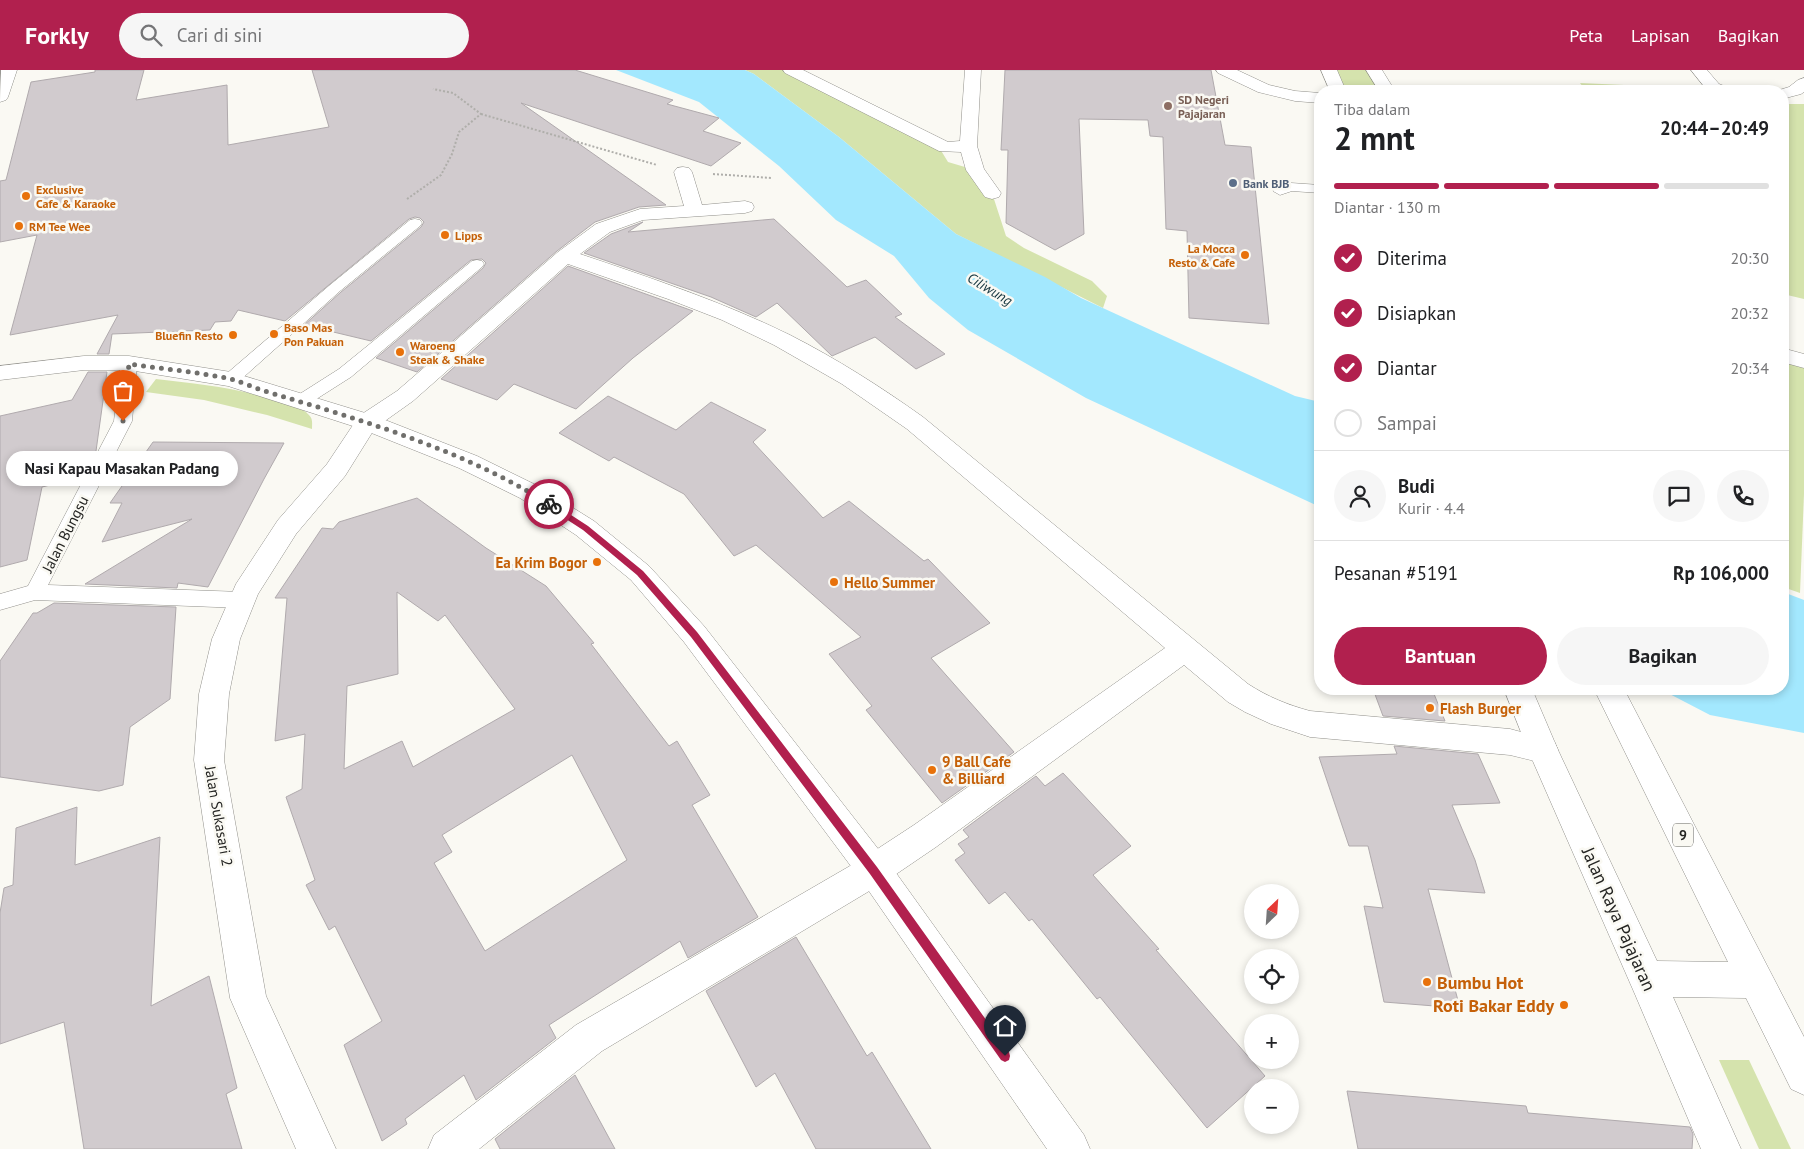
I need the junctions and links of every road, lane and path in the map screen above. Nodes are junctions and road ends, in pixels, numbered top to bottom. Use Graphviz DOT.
graph roads {
  1 [pos="9,70"];
  2 [pos="791,70"];
  3 [pos="974,70"];
  4 [pos="1224,70"];
  5 [pos="1329,70"];
  6 [pos="1374,70"];
  7 [pos="1699,70"];
  8 [pos="1335,85"];
  9 [pos="1383,85"];
  10 [pos="1711,85"];
  11 [pos="433,89"];
  12 [pos="0,97"];
  13 [pos="1314,98"];
  14 [pos="481,114"];
  15 [pos="937,144"];
  16 [pos="968,146"];
  17 [pos="975,170"];
  18 [pos="683,172"];
  19 [pos="772,178"];
  20 [pos="1314,189"];
  21 [pos="1280,191"];
  22 [pos="992,193"];
  23 [pos="400,203"];
  24 [pos="745,207"];
  25 [pos="695,211"];
  26 [pos="414,223"];
  27 [pos="565,256"];
  28 [pos="477,264"];
  29 [pos="1789,357"];
  30 [pos="1804,361"];
  31 [pos="129,364"];
  32 [pos="0,372"];
  33 [pos="231,380"];
  34 [pos="301,401"];
  35 [pos="367,422"];
  36 [pos="35,592"];
  37 [pos="242,600"];
  38 [pos="0,602"];
  39 [pos="1185,649"];
  40 [pos="1520,695"];
  41 [pos="1613,695"];
  42 [pos="1543,750"];
  43 [pos="874,870"];
  44 [pos="1647,979"];
  45 [pos="1757,980"];
  46 [pos="1804,1076"];
  47 [pos="316,1149"];
  48 [pos="448,1149"];
  49 [pos="1070,1149"];
  50 [pos="1721,1149"];
  1 -- 12 [label="main road"];
  2 -- 15 [label="main road"];
  3 -- 16 [label="main road"];
  4 -- 13 [label="main road"];
  5 -- 8 [label="main road"];
  6 -- 9 [label="main road"];
  7 -- 10 [label="main road"];
  11 -- 14 [label="path"];
  14 -- 18 [label="path"];
  14 -- 23 [label="path"];
  15 -- 16 [label="main road"];
  15 -- 17 [label="main road"];
  16 -- 17 [label="main road"];
  17 -- 22 [label="main road"];
  18 -- 19 [label="path"];
  18 -- 25 [label="main road"];
  20 -- 21 [label="lane"];
  24 -- 25 [label="main road"];
  25 -- 27 [label="main road"];
  26 -- 33 [label="lane"];
  27 -- 35 [label="main road"];
  27 -- 39 [label="main road"];
  28 -- 34 [label="lane"];
  29 -- 30 [label="main road"];
  31 -- 32 [label="main road"];
  31 -- 33 [label="main road"];
  31 -- 36 [label="lane, Jalan Bungsu"];
  33 -- 34 [label="main road"];
  34 -- 35 [label="main road"];
  35 -- 37 [label="main road, Jalan Sukasari 2"];
  35 -- 43 [label="main road"];
  36 -- 37 [label="lane, Jalan Bungsu"];
  36 -- 38 [label="lane, Jalan Bungsu"];
  37 -- 47 [label="main road, Jalan Sukasari 2"];
  39 -- 42 [label="main road"];
  39 -- 43 [label="main road"];
  40 -- 42 [label="main road, Jalan Raya Pajajaran"];
  41 -- 45 [label="main road, 9"];
  42 -- 44 [label="main road, Jalan Raya Pajajaran"];
  43 -- 48 [label="main road"];
  43 -- 49 [label="main road"];
  44 -- 45 [label="main road"];
  44 -- 50 [label="main road, Jalan Raya Pajajaran"];
  45 -- 46 [label="main road, 9"];
}
